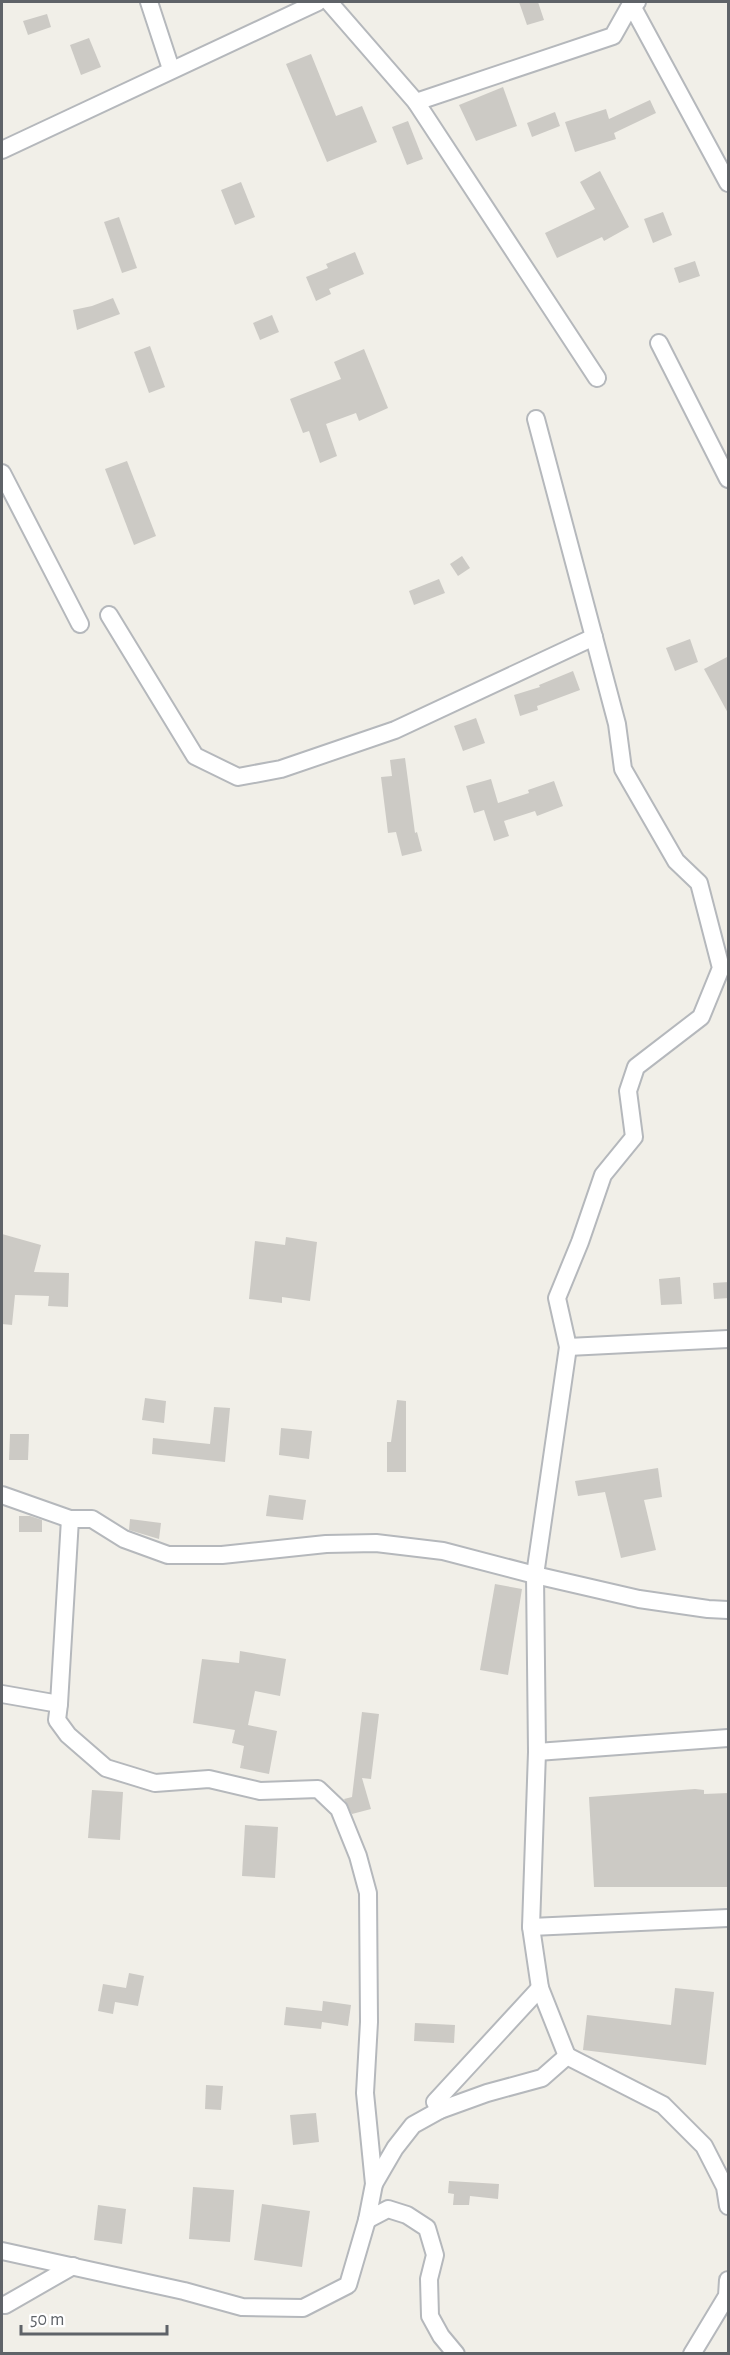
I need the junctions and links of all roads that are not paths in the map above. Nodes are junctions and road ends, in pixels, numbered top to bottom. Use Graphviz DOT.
graph roads {
  1 [pos="149,2"];
  2 [pos="318,2"];
  3 [pos="329,2"];
  4 [pos="634,3"];
  5 [pos="171,69"];
  6 [pos="416,102"];
  7 [pos="2,150"];
  8 [pos="729,183"];
  9 [pos="659,343"];
  10 [pos="597,378"];
  11 [pos="536,419"];
  12 [pos="2,473"];
  13 [pos="729,479"];
  14 [pos="109,615"];
  15 [pos="80,624"];
  16 [pos="594,637"];
  17 [pos="729,1339"];
  18 [pos="568,1347"];
  19 [pos="2,1495"];
  20 [pos="70,1519"];
  21 [pos="535,1575"];
  22 [pos="729,1610"];
  23 [pos="2,1694"];
  24 [pos="59,1704"];
  25 [pos="729,1738"];
  26 [pos="537,1752"];
  27 [pos="729,1918"];
  28 [pos="531,1927"];
  29 [pos="540,1988"];
  30 [pos="567,2056"];
  31 [pos="440,2110"];
  32 [pos="374,2184"];
  33 [pos="727,2187"];
  34 [pos="729,2206"];
  35 [pos="366,2220"];
  36 [pos="2,2251"];
  37 [pos="73,2266"];
  38 [pos="729,2280"];
  39 [pos="2,2309"];
  40 [pos="456,2354"];
  41 [pos="692,2354"];
  1 -- 5 [label="street"];
  2 -- 5 [label="street"];
  3 -- 6 [label="street"];
  4 -- 6 [label="street"];
  4 -- 8 [label="street"];
  5 -- 7 [label="street"];
  6 -- 10 [label="street"];
  9 -- 13 [label="street"];
  11 -- 16 [label="street"];
  12 -- 15 [label="street"];
  14 -- 16 [label="street"];
  16 -- 18 [label="street"];
  17 -- 18 [label="street"];
  18 -- 21 [label="street"];
  19 -- 20 [label="street"];
  20 -- 21 [label="street"];
  20 -- 24 [label="street"];
  21 -- 22 [label="street"];
  21 -- 26 [label="street"];
  23 -- 24 [label="street"];
  24 -- 32 [label="street"];
  25 -- 26 [label="street"];
  26 -- 28 [label="street"];
  27 -- 28 [label="street"];
  28 -- 29 [label="street"];
  29 -- 30 [label="street"];
  29 -- 31 [label="street"];
  30 -- 31 [label="street"];
  30 -- 33 [label="street"];
  31 -- 32 [label="street"];
  32 -- 35 [label="street"];
  33 -- 34 [label="street"];
  35 -- 37 [label="street"];
  35 -- 40 [label="street"];
  36 -- 37 [label="street"];
  37 -- 39 [label="street"];
  38 -- 41 [label="street"];
}
